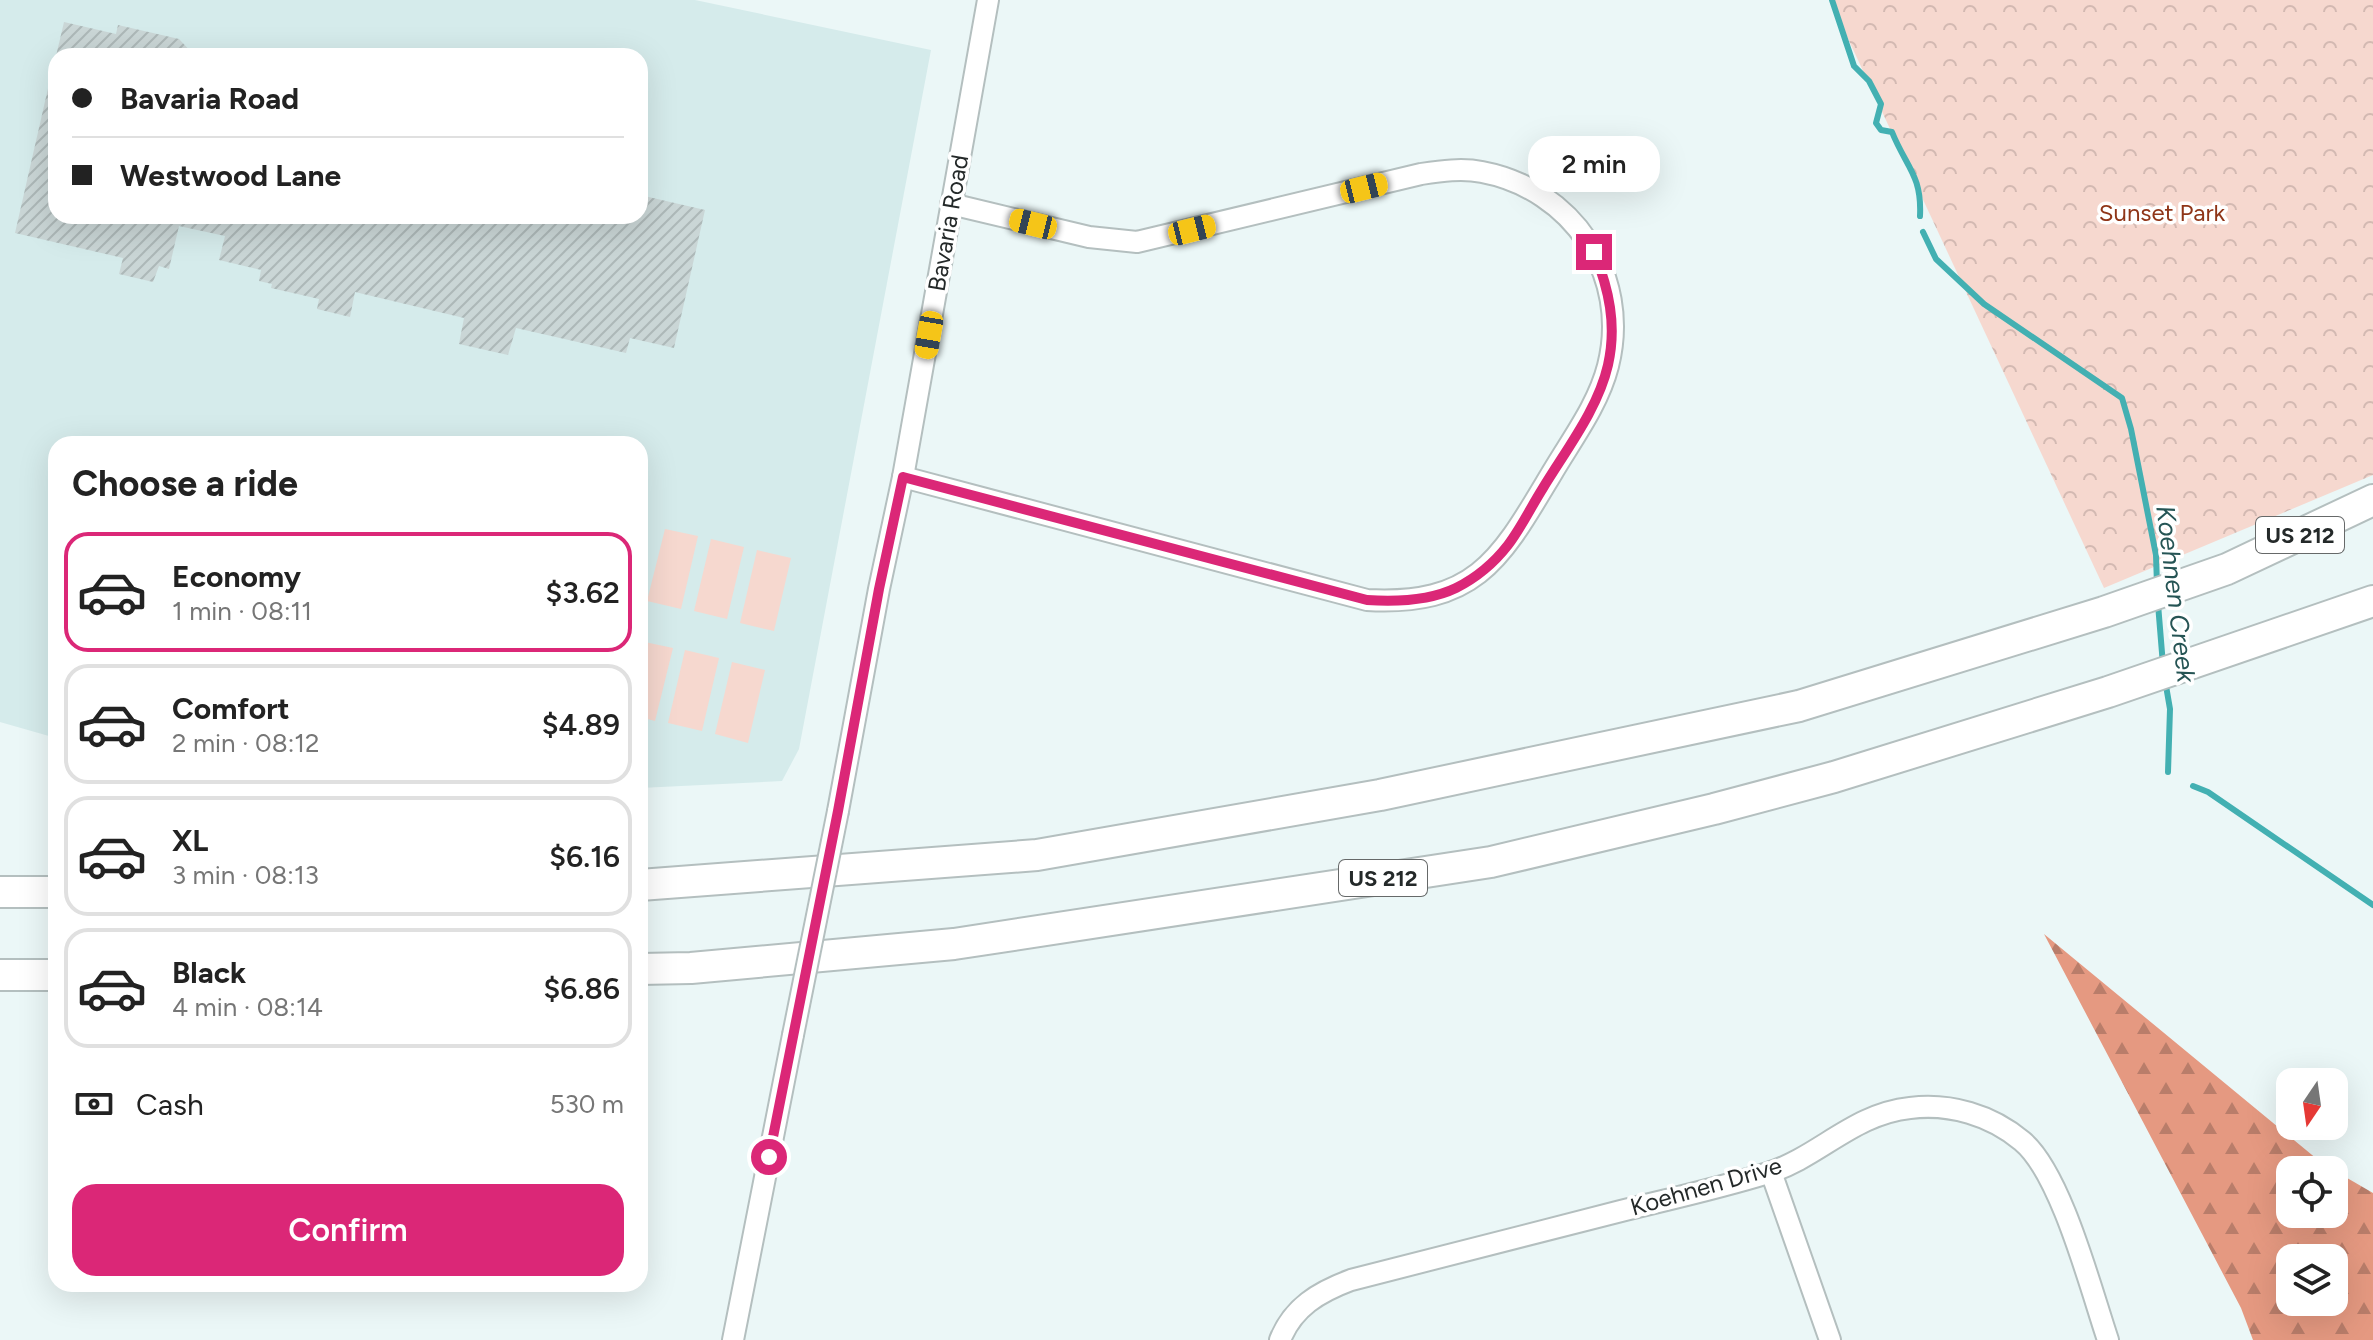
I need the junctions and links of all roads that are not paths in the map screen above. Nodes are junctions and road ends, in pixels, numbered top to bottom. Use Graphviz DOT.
graph roads {
  1 [pos="988,0"];
  2 [pos="951,204"];
  3 [pos="903,477"];
  4 [pos="2373,500"];
  5 [pos="2373,601"];
  6 [pos="648,884"];
  7 [pos="0,892"];
  8 [pos="48,892"];
  9 [pos="648,969"];
  10 [pos="0,975"];
  11 [pos="48,975"];
  12 [pos="1771,1172"];
  13 [pos="733,1340"];
  14 [pos="1280,1340"];
  15 [pos="1830,1340"];
  16 [pos="2108,1340"];
  1 -- 2 [label="street, Bavaria Road"];
  2 -- 3 [label="street, Bavaria Road"];
  2 -- 3 [label="street"];
  3 -- 13 [label="street, Bavaria Road, bridge"];
  4 -- 6 [label="highway, US 212"];
  5 -- 9 [label="highway, US 212"];
  7 -- 8 [label="highway"];
  10 -- 11 [label="highway"];
  12 -- 14 [label="street, Koehnen Drive"];
  12 -- 15 [label="street"];
  12 -- 16 [label="street, Koehnen Drive"];
}
